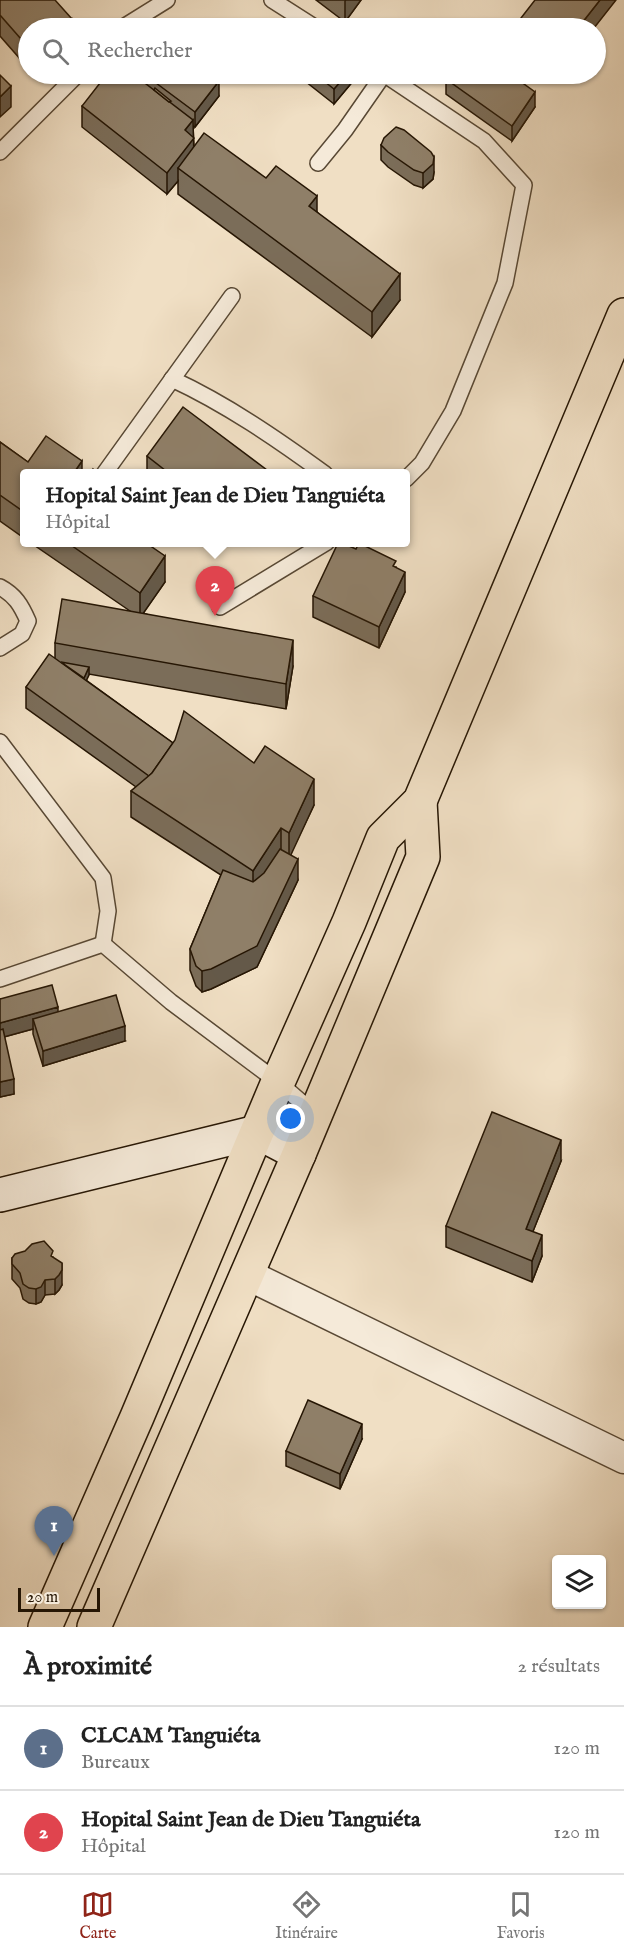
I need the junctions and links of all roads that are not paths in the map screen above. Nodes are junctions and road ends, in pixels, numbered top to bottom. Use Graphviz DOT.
graph roads {
  1 [pos="167,0"];
  2 [pos="272,0"];
  3 [pos="138,18"];
  4 [pos="300,18"];
  5 [pos="68,84"];
  6 [pos="377,84"];
  7 [pos="399,84"];
  8 [pos="0,152"];
  9 [pos="318,163"];
  10 [pos="231,296"];
  11 [pos="624,315"];
  12 [pos="172,379"];
  13 [pos="108,469"];
  14 [pos="318,469"];
  15 [pos="410,474"];
  16 [pos="320,547"];
  17 [pos="0,587"];
  18 [pos="220,607"];
  19 [pos="0,648"];
  20 [pos="0,742"];
  21 [pos="420,801"];
  22 [pos="103,944"];
  23 [pos="0,979"];
  24 [pos="278,1082"];
  25 [pos="315,1114"];
  26 [pos="257,1132"];
  27 [pos="299,1154"];
  28 [pos="0,1195"];
  29 [pos="248,1275"];
  30 [pos="624,1458"];
  31 [pos="45,1627"];
  32 [pos="94,1627"];
  1 -- 3 [label="lane"];
  2 -- 4 [label="lane"];
  5 -- 8 [label="lane"];
  6 -- 9 [label="lane"];
  7 -- 15 [label="lane"];
  10 -- 12 [label="lane"];
  11 -- 21 [label="highway"];
  12 -- 13 [label="lane"];
  12 -- 14 [label="lane"];
  16 -- 18 [label="lane"];
  17 -- 19 [label="lane"];
  20 -- 22 [label="lane"];
  21 -- 24 [label="highway"];
  21 -- 25 [label="highway"];
  22 -- 23 [label="lane"];
  22 -- 24 [label="lane"];
  24 -- 25 [label="lane"];
  24 -- 26 [label="highway"];
  25 -- 27 [label="highway"];
  26 -- 27 [label="main road"];
  26 -- 28 [label="main road"];
  26 -- 31 [label="highway"];
  27 -- 29 [label="highway"];
  29 -- 30 [label="street"];
  29 -- 32 [label="highway"];
}
